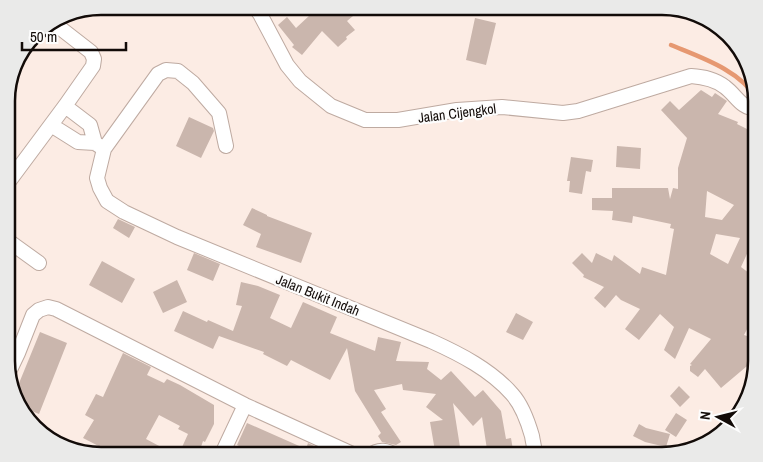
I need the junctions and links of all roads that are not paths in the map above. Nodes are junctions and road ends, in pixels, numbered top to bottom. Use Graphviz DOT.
graph roads {
  1 [pos="261,15"];
  2 [pos="59,27"];
  3 [pos="65,106"];
  4 [pos="748,107"];
  5 [pos="51,125"];
  6 [pos="100,146"];
  7 [pos="226,146"];
  8 [pos="15,173"];
  9 [pos="15,246"];
  10 [pos="39,263"];
  11 [pos="15,359"];
  12 [pos="245,405"];
  13 [pos="225,447"];
  14 [pos="337,447"];
  15 [pos="534,447"];
  1 -- 4 [label="street, Jalan Cijengkol"];
  2 -- 3 [label="street"];
  3 -- 5 [label="street"];
  3 -- 6 [label="street"];
  5 -- 6 [label="street"];
  5 -- 8 [label="street"];
  6 -- 7 [label="street"];
  6 -- 15 [label="street, Jalan Bukit Indah"];
  9 -- 10 [label="street"];
  11 -- 12 [label="street"];
  12 -- 13 [label="street"];
  12 -- 14 [label="street"];
}
